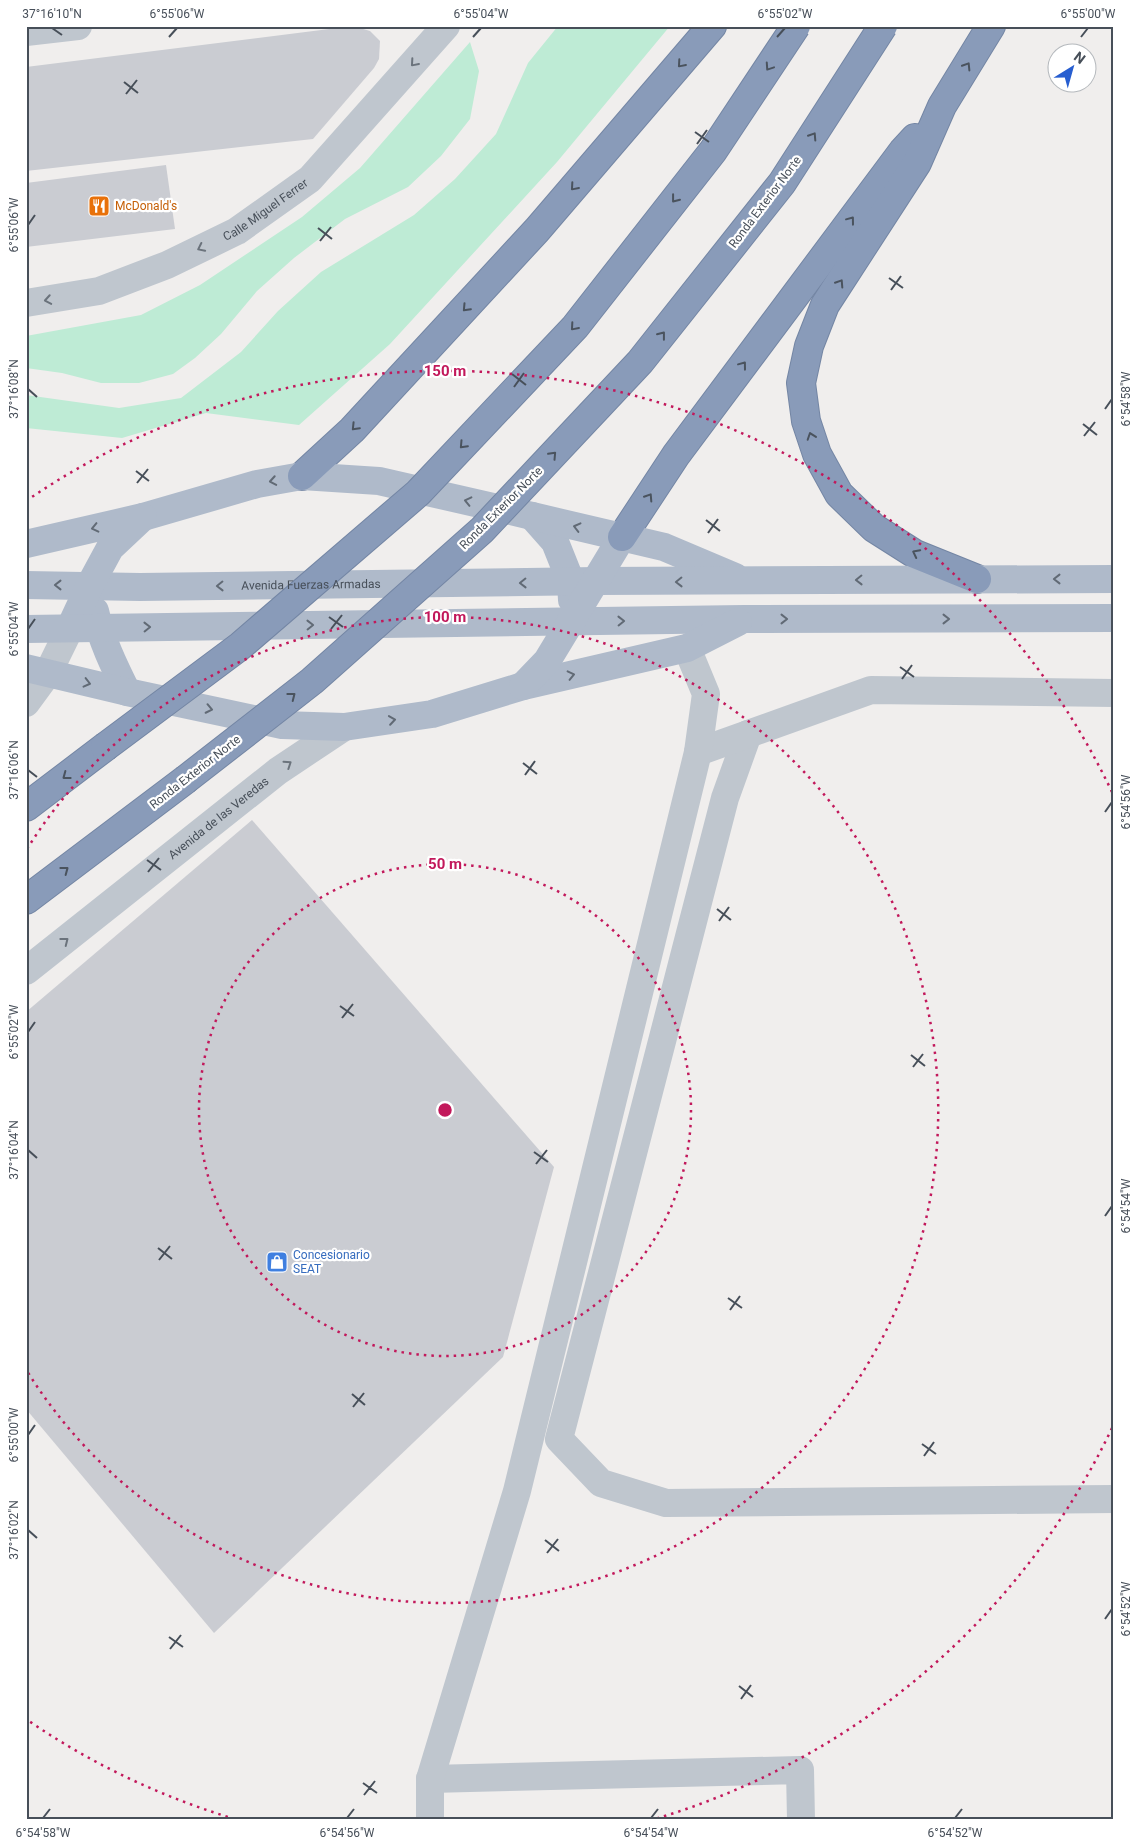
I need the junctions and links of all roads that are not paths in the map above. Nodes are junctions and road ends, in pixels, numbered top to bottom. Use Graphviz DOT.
graph roads {
  1 [pos="78,26"];
  2 [pos="446,26"];
  3 [pos="712,26"];
  4 [pos="796,26"];
  5 [pos="883,26"];
  6 [pos="991,26"];
  7 [pos="26,32"];
  8 [pos="942,106"];
  9 [pos="26,303"];
  10 [pos="302,476"];
  11 [pos="532,516"];
  12 [pos="143,517"];
  13 [pos="622,538"];
  14 [pos="26,544"];
  15 [pos="977,579"];
  16 [pos="1110,579"];
  17 [pos="745,581"];
  18 [pos="584,582"];
  19 [pos="26,585"];
  20 [pos="90,585"];
  21 [pos="744,619"];
  22 [pos="1109,619"];
  23 [pos="572,621"];
  24 [pos="99,627"];
  25 [pos="70,628"];
  26 [pos="26,629"];
  27 [pos="686,648"];
  28 [pos="37,671"];
  29 [pos="523,686"];
  30 [pos="127,692"];
  31 [pos="1114,693"];
  32 [pos="26,703"];
  33 [pos="344,727"];
  34 [pos="748,734"];
  35 [pos="698,752"];
  36 [pos="26,806"];
  37 [pos="26,900"];
  38 [pos="26,971"];
  39 [pos="1114,1499"];
  40 [pos="430,1779"];
  41 [pos="430,1820"];
  42 [pos="801,1820"];
  1 -- 7 [label="street"];
  2 -- 9 [label="street, Calle Miguel Ferrer, one-way"];
  3 -- 10 [label="highway, one-way"];
  4 -- 36 [label="highway, one-way, bridge"];
  37 -- 5 [label="highway, Ronda Exterior Norte, one-way, bridge"];
  8 -- 6 [label="highway, one-way"];
  13 -- 8 [label="highway, one-way"];
  15 -- 8 [label="highway, one-way"];
  11 -- 10 [label="main road, one-way"];
  10 -- 12 [label="main road, one-way"];
  13 -- 11 [label="main road, one-way"];
  11 -- 18 [label="main road"];
  12 -- 14 [label="main road, one-way"];
  12 -- 20 [label="main road"];
  13 -- 17 [label="main road"];
  13 -- 18 [label="main road"];
  16 -- 15 [label="main road, Avenida Fuerzas Armadas, one-way"];
  15 -- 17 [label="main road, Avenida Fuerzas Armadas, one-way"];
  17 -- 18 [label="main road, Avenida Fuerzas Armadas, one-way"];
  18 -- 20 [label="main road, Avenida Fuerzas Armadas, one-way"];
  18 -- 23 [label="main road"];
  20 -- 19 [label="main road, Avenida Fuerzas Armadas, one-way"];
  20 -- 24 [label="main road"];
  20 -- 25 [label="main road"];
  21 -- 22 [label="main road, one-way"];
  23 -- 21 [label="main road, one-way"];
  21 -- 27 [label="main road"];
  24 -- 23 [label="main road, one-way"];
  23 -- 29 [label="main road"];
  24 -- 25 [label="main road"];
  24 -- 30 [label="main road"];
  25 -- 26 [label="main road"];
  25 -- 28 [label="street"];
  29 -- 27 [label="main road, one-way"];
  27 -- 35 [label="street"];
  28 -- 30 [label="main road, one-way"];
  28 -- 32 [label="street"];
  33 -- 29 [label="main road, one-way"];
  30 -- 33 [label="main road, one-way"];
  31 -- 34 [label="street"];
  38 -- 33 [label="street, Avenida de las Veredas, one-way"];
  34 -- 35 [label="street"];
  34 -- 39 [label="street"];
  35 -- 40 [label="street"];
  40 -- 41 [label="street"];
  40 -- 42 [label="street"];
}
